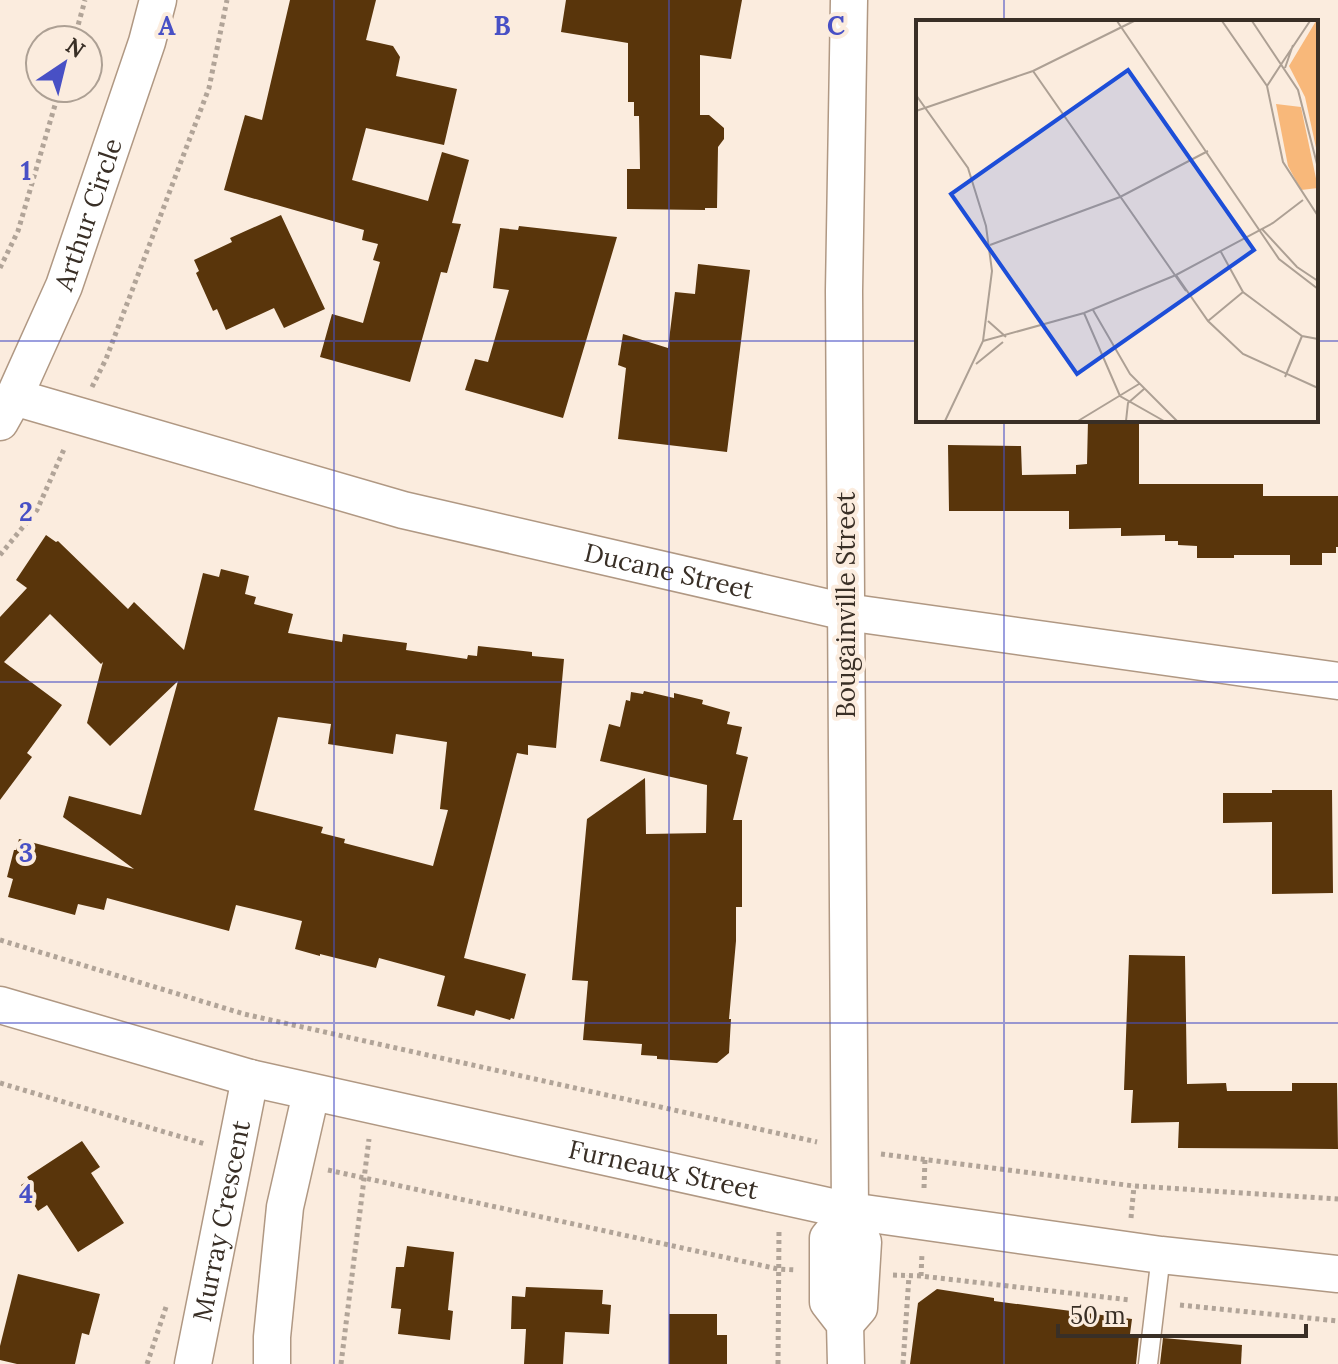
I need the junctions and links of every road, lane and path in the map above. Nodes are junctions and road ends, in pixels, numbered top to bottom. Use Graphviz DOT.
graph roads {
  1 [pos="85,0"];
  2 [pos="158,0"];
  3 [pos="227,0"];
  4 [pos="849,0"];
  5 [pos="78,24"];
  6 [pos="55,104"];
  7 [pos="0,268"];
  8 [pos="7,410"];
  9 [pos="78,416"];
  10 [pos="0,555"];
  11 [pos="846,612"];
  12 [pos="1338,681"];
  13 [pos="0,940"];
  14 [pos="0,1005"];
  15 [pos="250,1078"];
  16 [pos="0,1083"];
  17 [pos="311,1093"];
  18 [pos="373,1107"];
  19 [pos="236,1150"];
  20 [pos="851,1150"];
  21 [pos="294,1163"];
  22 [pos="363,1178"];
  23 [pos="1338,1199"];
  24 [pos="850,1211"];
  25 [pos="1161,1255"];
  26 [pos="1338,1274"];
  27 [pos="921,1276"];
  28 [pos="193,1364"];
  29 [pos="272,1364"];
  30 [pos="341,1364"];
  31 [pos="778,1364"];
  32 [pos="846,1364"];
  33 [pos="903,1364"];
  34 [pos="1148,1364"];
  1 -- 5 [label="path"];
  2 -- 8 [label="street, Arthur Circle"];
  3 -- 9 [label="path"];
  4 -- 11 [label="street, Bougainville Street"];
  6 -- 7 [label="path"];
  8 -- 9 [label="street, Ducane Street"];
  9 -- 10 [label="path"];
  9 -- 11 [label="street, Ducane Street"];
  11 -- 12 [label="street, Ducane Street"];
  11 -- 20 [label="street, Bougainville Street"];
  13 -- 20 [label="path"];
  14 -- 15 [label="street, Furneaux Street"];
  15 -- 17 [label="street, Furneaux Street"];
  15 -- 19 [label="street, Murray Crescent"];
  16 -- 19 [label="path"];
  17 -- 18 [label="street, Furneaux Street"];
  17 -- 21 [label="street"];
  18 -- 22 [label="path"];
  18 -- 24 [label="street, Furneaux Street"];
  19 -- 28 [label="street, Murray Crescent"];
  20 -- 23 [label="path"];
  20 -- 24 [label="street, Bougainville Street"];
  21 -- 22 [label="path"];
  21 -- 29 [label="street"];
  22 -- 30 [label="path"];
  22 -- 31 [label="path"];
  24 -- 25 [label="street, Furneaux Street"];
  24 -- 32 [label="street"];
  25 -- 26 [label="street, Furneaux Street"];
  25 -- 34 [label="lane"];
  27 -- 33 [label="path"];
}
